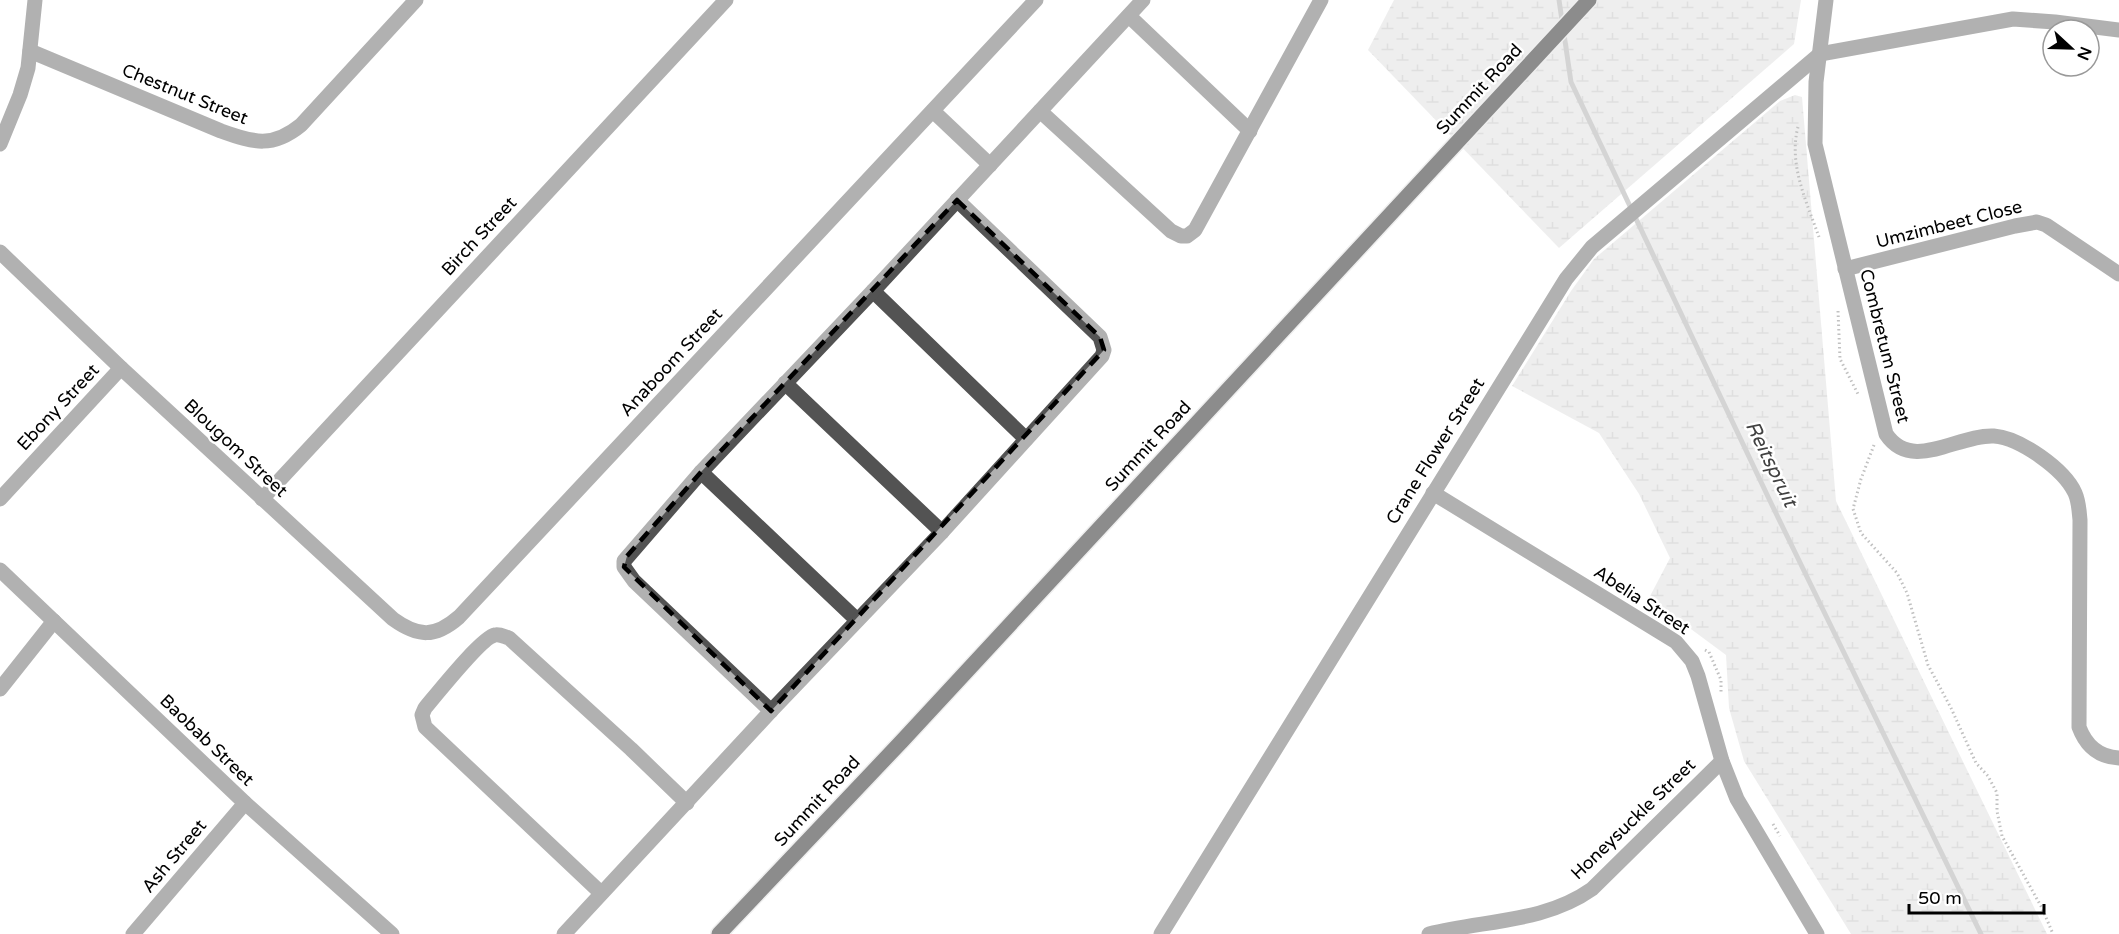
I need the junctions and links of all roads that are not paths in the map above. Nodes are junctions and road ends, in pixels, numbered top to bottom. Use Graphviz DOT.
graph roads {
  1 [pos="35,0"];
  2 [pos="726,0"];
  3 [pos="1036,0"];
  4 [pos="1143,0"];
  5 [pos="1321,0"];
  6 [pos="1826,0"];
  7 [pos="409,2"];
  8 [pos="1587,2"];
  9 [pos="1128,16"];
  10 [pos="2119,30"];
  11 [pos="30,51"];
  12 [pos="1820,54"];
  13 [pos="933,111"];
  14 [pos="1040,111"];
  15 [pos="1250,131"];
  16 [pos="0,144"];
  17 [pos="990,165"];
  18 [pos="957,200"];
  19 [pos="0,252"];
  20 [pos="1845,269"];
  21 [pos="2119,274"];
  22 [pos="873,291"];
  23 [pos="121,368"];
  24 [pos="785,383"];
  25 [pos="1026,439"];
  26 [pos="701,472"];
  27 [pos="1433,493"];
  28 [pos="262,499"];
  29 [pos="0,500"];
  30 [pos="942,532"];
  31 [pos="0,570"];
  32 [pos="459,617"];
  33 [pos="856,620"];
  34 [pos="54,621"];
  35 [pos="0,689"];
  36 [pos="771,711"];
  37 [pos="2119,758"];
  38 [pos="1722,761"];
  39 [pos="245,803"];
  40 [pos="687,803"];
  41 [pos="601,893"];
  42 [pos="133,934"];
  43 [pos="392,934"];
  44 [pos="564,934"];
  45 [pos="721,934"];
  46 [pos="1161,934"];
  47 [pos="1429,934"];
  48 [pos="1817,934"];
  1 -- 11 [label="street"];
  2 -- 28 [label="street, Birch Street"];
  3 -- 13 [label="street, Anaboom Street"];
  4 -- 9 [label="street"];
  5 -- 15 [label="street"];
  6 -- 12 [label="street, Combretum Street"];
  7 -- 11 [label="street, Chestnut Street"];
  8 -- 45 [label="main road, Summit Road"];
  9 -- 14 [label="street"];
  9 -- 15 [label="street"];
  10 -- 12 [label="street"];
  11 -- 16 [label="street"];
  12 -- 20 [label="street, Combretum Street"];
  12 -- 27 [label="street, Crane Flower Street"];
  13 -- 17 [label="street"];
  13 -- 32 [label="street, Anaboom Street"];
  14 -- 15 [label="street"];
  14 -- 17 [label="street"];
  17 -- 18 [label="street"];
  18 -- 22 [label="street"];
  18 -- 25 [label="street"];
  19 -- 23 [label="street, Blougom Street"];
  20 -- 21 [label="street, Umzimbeet Close"];
  20 -- 37 [label="street, Combretum Street"];
  22 -- 24 [label="street"];
  22 -- 25 [label="street"];
  23 -- 28 [label="street, Blougom Street"];
  23 -- 29 [label="street, Ebony Street"];
  24 -- 26 [label="street"];
  24 -- 30 [label="street"];
  25 -- 30 [label="street"];
  26 -- 33 [label="street"];
  26 -- 36 [label="street"];
  27 -- 38 [label="street, Abelia Street"];
  27 -- 46 [label="street, Crane Flower Street"];
  28 -- 32 [label="street, Blougom Street"];
  30 -- 33 [label="street"];
  31 -- 34 [label="street, Baobab Street"];
  33 -- 36 [label="street"];
  34 -- 35 [label="street"];
  34 -- 39 [label="street, Baobab Street"];
  36 -- 40 [label="street"];
  38 -- 47 [label="street, Honeysuckle Street"];
  38 -- 48 [label="street, Abelia Street"];
  39 -- 42 [label="street, Ash Street"];
  39 -- 43 [label="street, Baobab Street"];
  40 -- 41 [label="street"];
  40 -- 41 [label="street"];
  41 -- 44 [label="street"];
}
